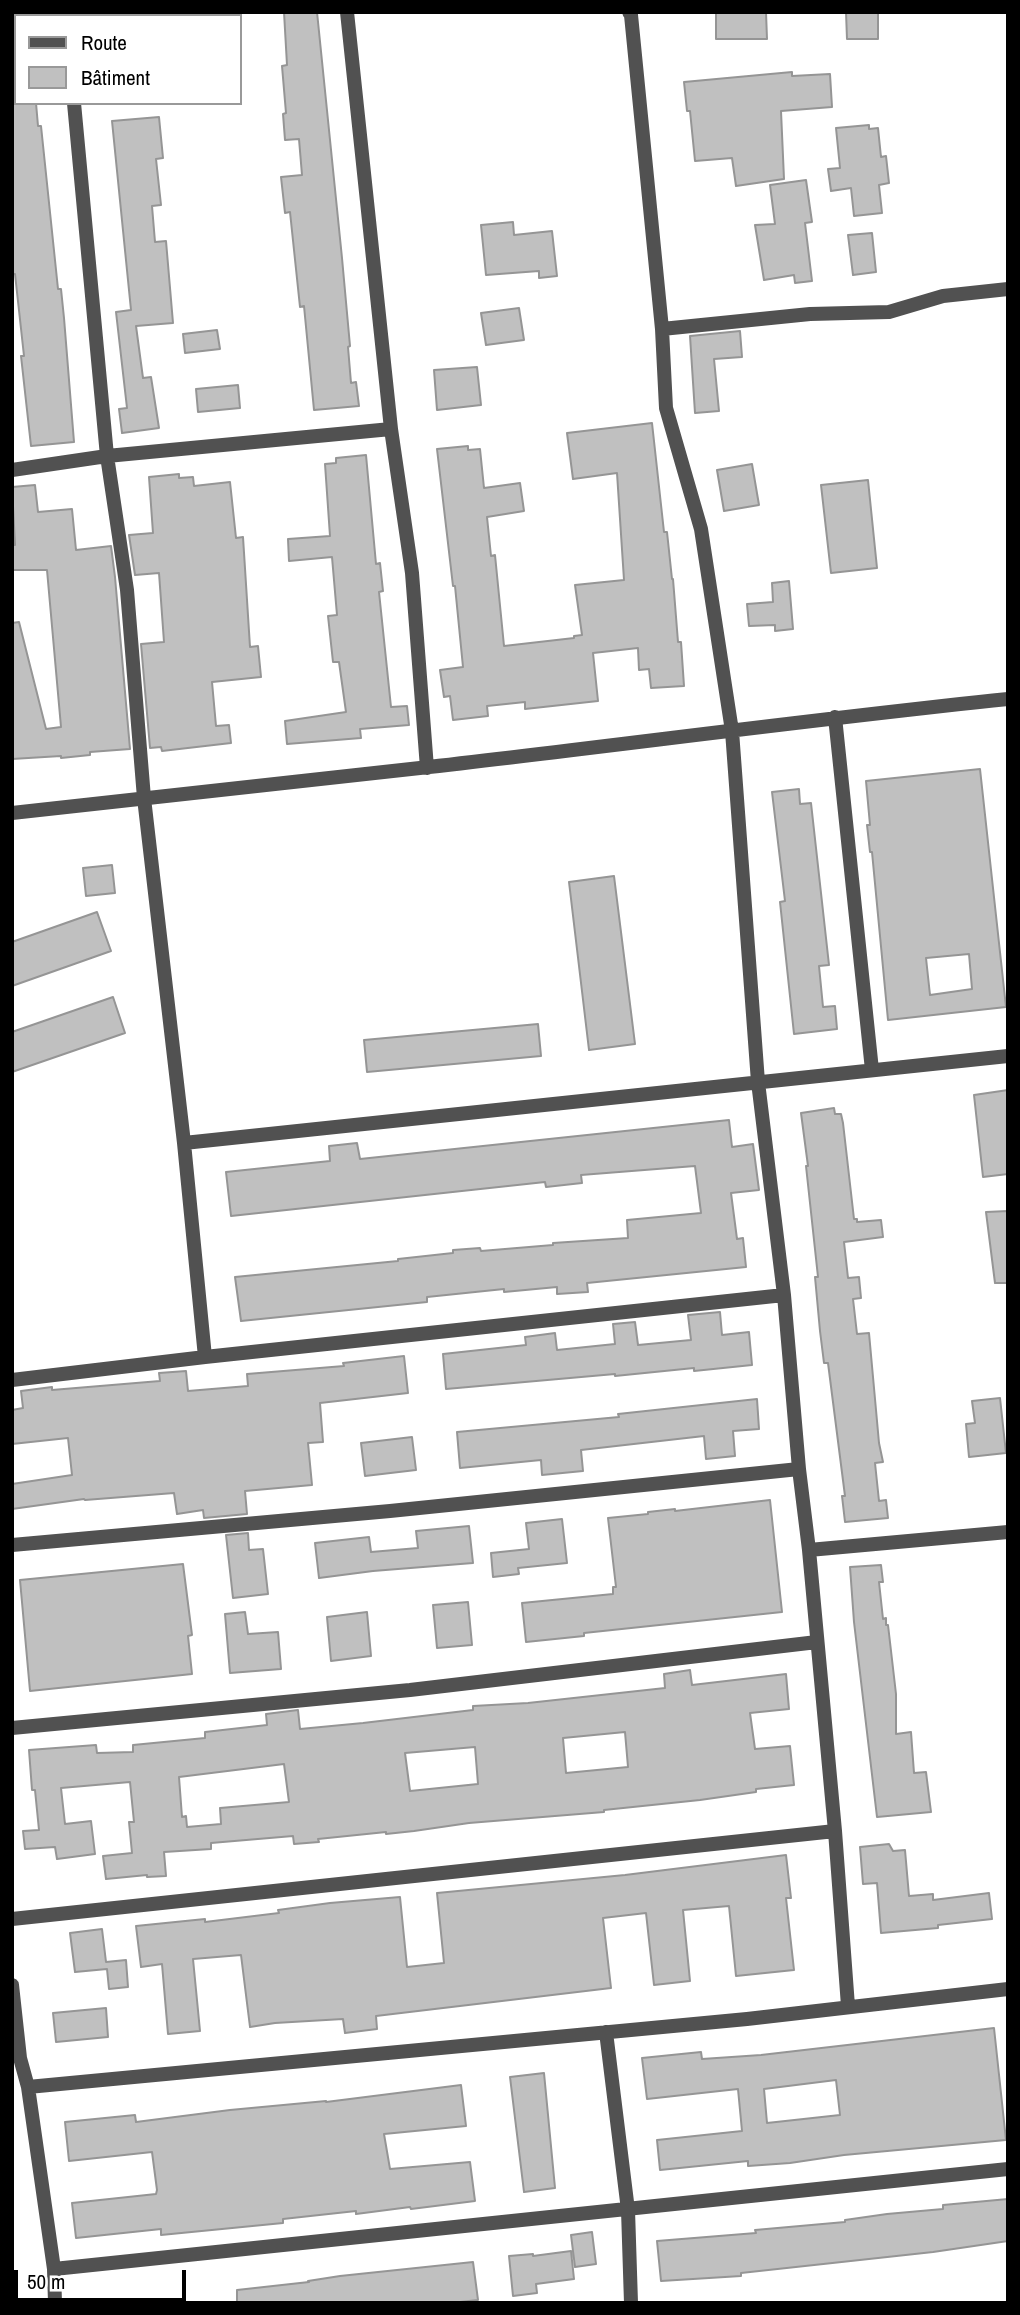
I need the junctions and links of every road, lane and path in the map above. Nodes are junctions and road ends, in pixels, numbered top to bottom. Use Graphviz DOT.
graph roads {
  1 [pos="347,12"];
  2 [pos="632,13"];
  3 [pos="74,105"];
  4 [pos="1008,289"];
  5 [pos="662,329"];
  6 [pos="391,429"];
  7 [pos="107,456"];
  8 [pos="12,470"];
  9 [pos="1008,699"];
  10 [pos="835,717"];
  11 [pos="732,731"];
  12 [pos="427,768"];
  13 [pos="144,798"];
  14 [pos="12,813"];
  15 [pos="1008,1056"];
  16 [pos="872,1070"];
  17 [pos="758,1082"];
  18 [pos="184,1143"];
  19 [pos="784,1295"];
  20 [pos="205,1357"];
  21 [pos="12,1380"];
  22 [pos="799,1469"];
  23 [pos="1008,1532"];
  24 [pos="12,1545"];
  25 [pos="809,1550"];
  26 [pos="817,1642"];
  27 [pos="12,1728"];
  28 [pos="835,1831"];
  29 [pos="12,1919"];
  30 [pos="12,1985"];
  31 [pos="1008,1989"];
  32 [pos="849,2006"];
  33 [pos="606,2032"];
  34 [pos="16,2059"];
  35 [pos="28,2087"];
  36 [pos="1008,2169"];
  37 [pos="628,2210"];
  38 [pos="54,2269"];
  39 [pos="55,2303"];
  40 [pos="631,2303"];
  1 -- 6 [label="street"];
  2 -- 5 [label="street"];
  3 -- 7 [label="street"];
  4 -- 5 [label="street"];
  5 -- 11 [label="street"];
  6 -- 7 [label="street"];
  6 -- 12 [label="street"];
  7 -- 8 [label="street"];
  7 -- 13 [label="street"];
  9 -- 10 [label="street"];
  10 -- 11 [label="street"];
  10 -- 16 [label="street"];
  11 -- 12 [label="street"];
  11 -- 17 [label="street"];
  12 -- 13 [label="street"];
  13 -- 14 [label="street"];
  13 -- 18 [label="street"];
  15 -- 16 [label="street"];
  16 -- 17 [label="street"];
  17 -- 18 [label="street"];
  17 -- 19 [label="street"];
  18 -- 20 [label="street"];
  19 -- 20 [label="street"];
  19 -- 22 [label="street"];
  20 -- 21 [label="street"];
  22 -- 24 [label="street"];
  22 -- 25 [label="street"];
  23 -- 25 [label="street"];
  25 -- 26 [label="street"];
  26 -- 27 [label="street"];
  26 -- 28 [label="street"];
  28 -- 29 [label="street"];
  28 -- 32 [label="street"];
  30 -- 34 [label="street"];
  31 -- 32 [label="street"];
  32 -- 33 [label="street"];
  33 -- 35 [label="street"];
  33 -- 37 [label="street"];
  34 -- 35 [label="street"];
  35 -- 38 [label="street"];
  36 -- 37 [label="street"];
  37 -- 38 [label="street"];
  37 -- 40 [label="street"];
  38 -- 39 [label="street"];
}
